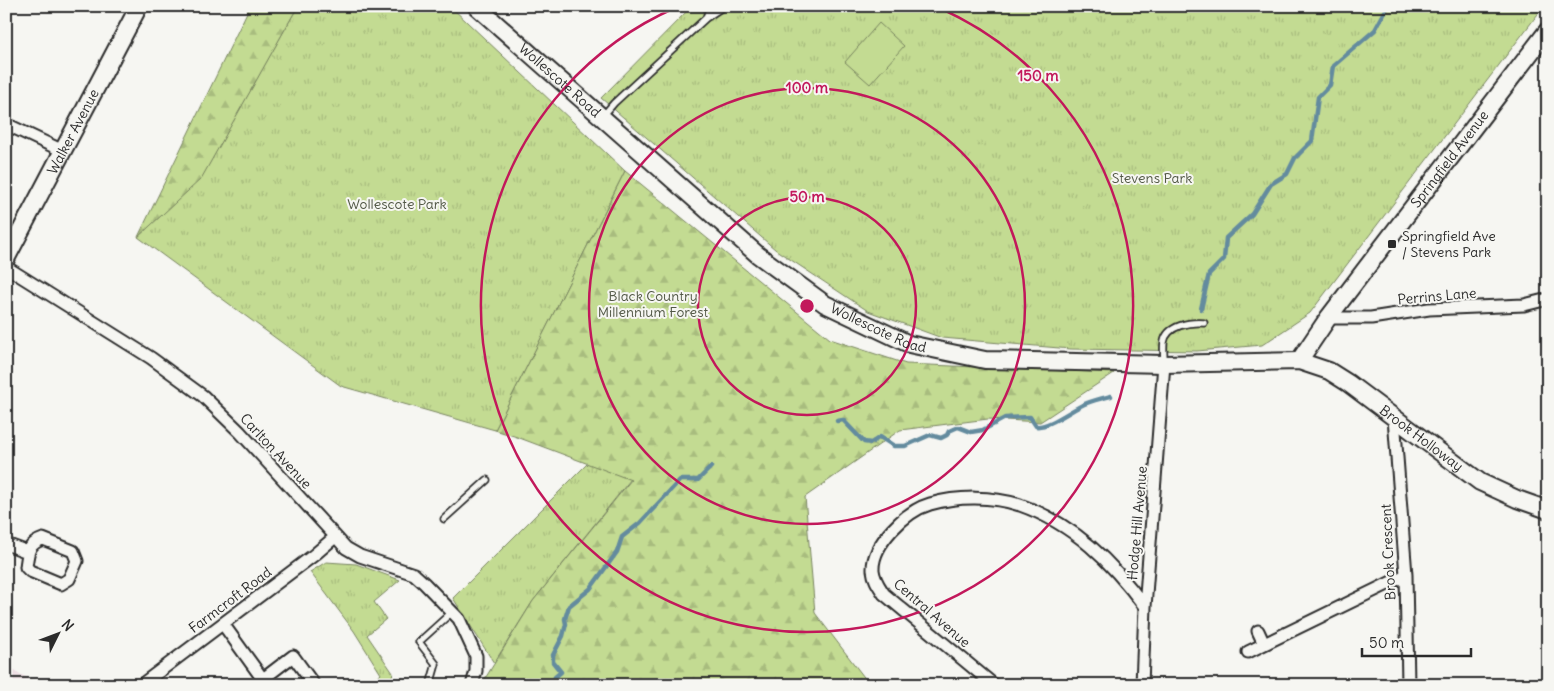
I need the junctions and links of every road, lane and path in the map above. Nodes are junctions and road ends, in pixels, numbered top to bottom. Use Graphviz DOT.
graph roads {
  1 [pos="139,6"];
  2 [pos="476,6"];
  3 [pos="710,6"];
  4 [pos="724,6"];
  5 [pos="706,18"];
  6 [pos="1548,30"];
  7 [pos="601,117"];
  8 [pos="6,124"];
  9 [pos="63,151"];
  10 [pos="6,258"];
  11 [pos="6,267"];
  12 [pos="1548,300"];
  13 [pos="1328,318"];
  14 [pos="1204,323"];
  15 [pos="1299,361"];
  16 [pos="1164,364"];
  17 [pos="1394,418"];
  18 [pos="487,480"];
  19 [pos="1548,510"];
  20 [pos="444,519"];
  21 [pos="335,537"];
  22 [pos="6,544"];
  23 [pos="28,552"];
  24 [pos="1406,575"];
  25 [pos="1145,607"];
  26 [pos="452,612"];
  27 [pos="223,624"];
  28 [pos="1258,631"];
  29 [pos="1264,644"];
  30 [pos="1248,652"];
  31 [pos="265,682"];
  32 [pos="141,685"];
  33 [pos="314,685"];
  34 [pos="430,685"];
  35 [pos="472,685"];
  36 [pos="994,685"];
  37 [pos="1142,685"];
  38 [pos="1408,685"];
  1 -- 9 [label="street, Walker Avenue"];
  2 -- 7 [label="street, Wollescote Road"];
  3 -- 5 [label="lane"];
  4 -- 5 [label="lane"];
  5 -- 7 [label="lane"];
  6 -- 13 [label="street, Springfield Avenue"];
  7 -- 16 [label="street, Wollescote Road"];
  8 -- 9 [label="street"];
  9 -- 10 [label="street, Walker Avenue"];
  11 -- 21 [label="street, Carlton Avenue"];
  12 -- 13 [label="street, Perrins Lane"];
  13 -- 15 [label="street, Springfield Avenue"];
  14 -- 16 [label="lane"];
  15 -- 16 [label="street, Wollescote Road"];
  15 -- 17 [label="street, Brook Holloway"];
  16 -- 25 [label="street, Hodge Hill Avenue"];
  17 -- 19 [label="street, Brook Holloway"];
  17 -- 24 [label="street, Brook Crescent"];
  18 -- 20 [label="lane"];
  21 -- 26 [label="street, Carlton Avenue"];
  21 -- 27 [label="street, Farmcroft Road"];
  22 -- 23 [label="street"];
  23 -- 23 [label="street"];
  24 -- 29 [label="street"];
  24 -- 38 [label="street, Brook Crescent"];
  25 -- 36 [label="street, Central Avenue"];
  25 -- 37 [label="street, Hodge Hill Avenue"];
  26 -- 34 [label="lane"];
  26 -- 35 [label="street, Carlton Avenue"];
  27 -- 31 [label="street"];
  27 -- 32 [label="street, Farmcroft Road"];
  28 -- 29 [label="street"];
  29 -- 30 [label="street"];
  31 -- 33 [label="street"];
}
